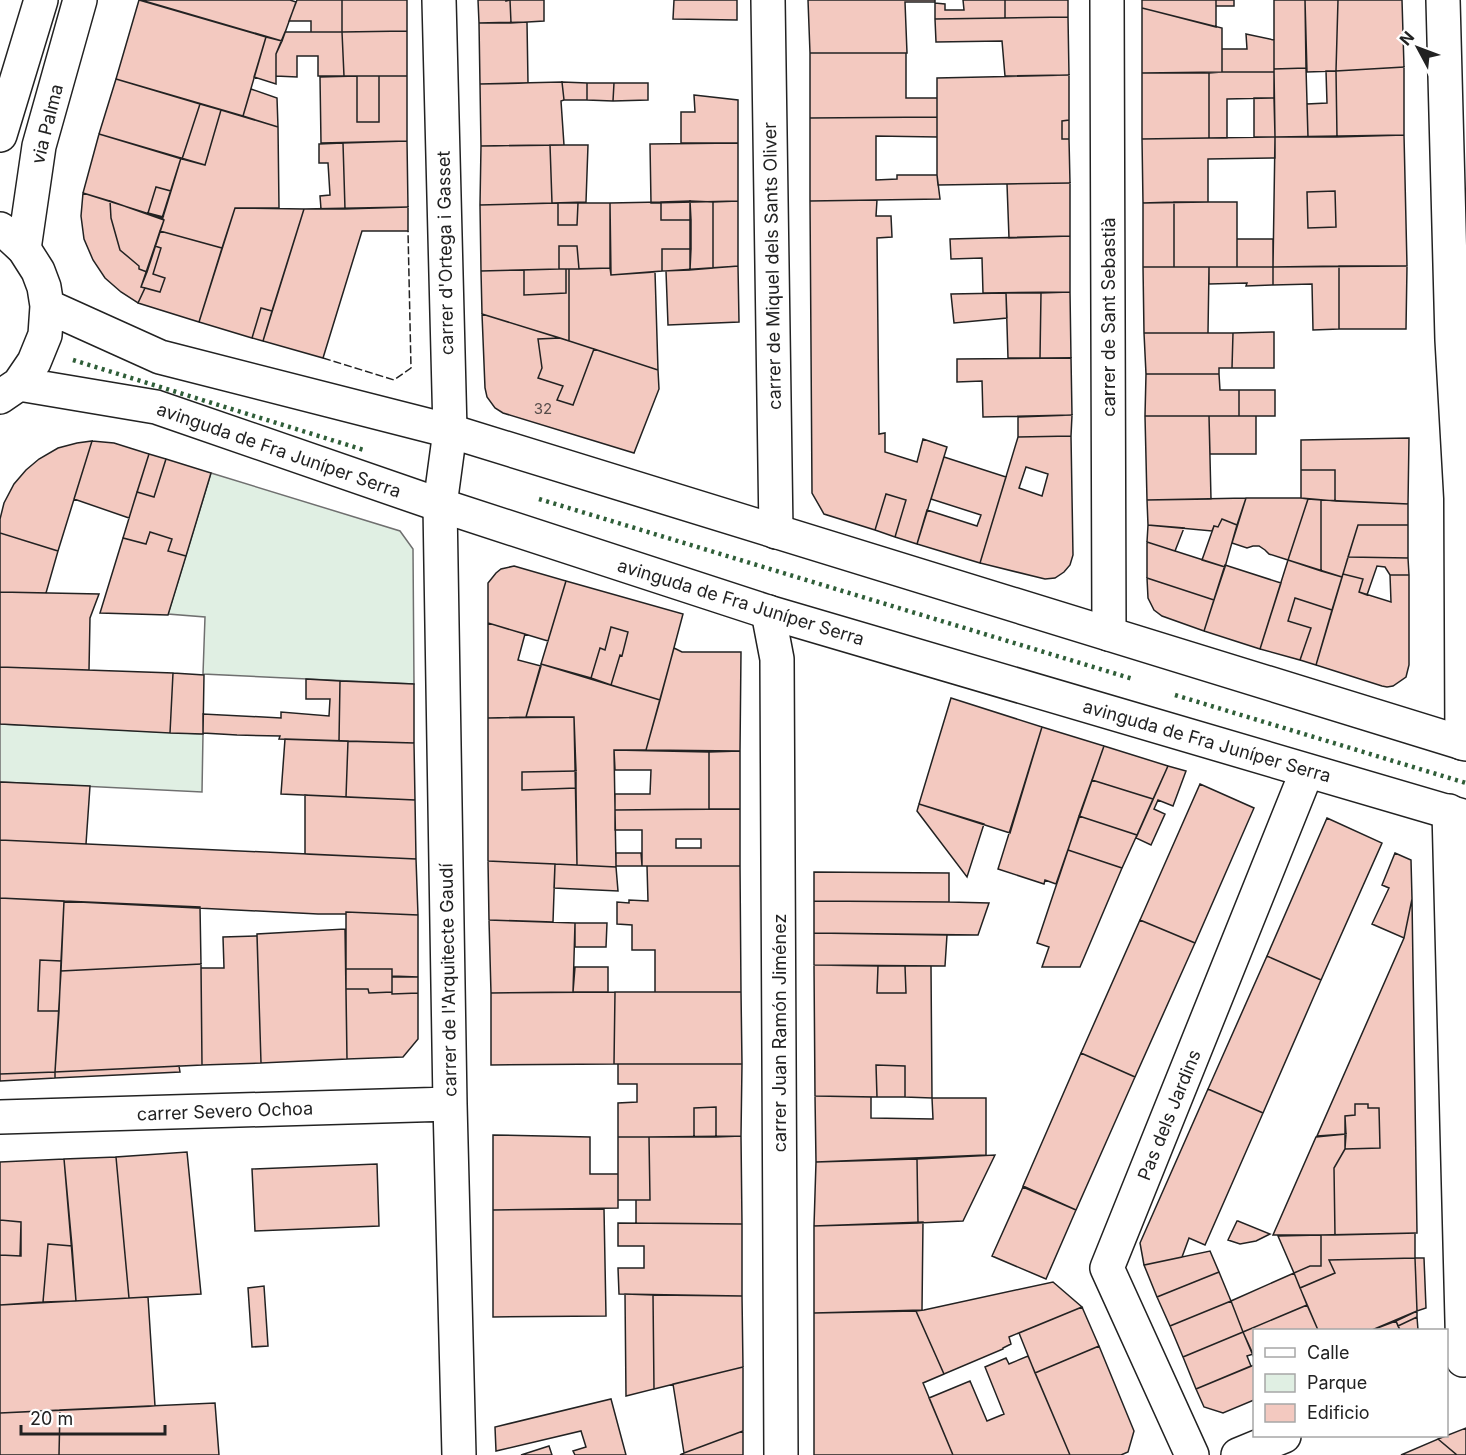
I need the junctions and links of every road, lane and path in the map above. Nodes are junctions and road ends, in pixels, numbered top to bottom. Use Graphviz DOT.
graph roads {
  1 [pos="41,0"];
  2 [pos="80,0"];
  3 [pos="439,0"];
  4 [pos="768,0"];
  5 [pos="1107,0"];
  6 [pos="1443,0"];
  7 [pos="0,135"];
  8 [pos="12,239"];
  9 [pos="47,306"];
  10 [pos="1459,340"];
  11 [pos="9,391"];
  12 [pos="450,431"];
  13 [pos="440,505"];
  14 [pos="776,532"];
  15 [pos="768,612"];
  16 [pos="1109,634"];
  17 [pos="1464,743"];
  18 [pos="1307,771"];
  19 [pos="1457,814"];
  20 [pos="450,1104"];
  21 [pos="0,1117"];
  22 [pos="1458,1362"];
  23 [pos="1282,1437"];
  24 [pos="459,1455"];
  25 [pos="781,1455"];
  26 [pos="1192,1455"];
  27 [pos="1238,1455"];
  1 -- 7 [label="street"];
  2 -- 8 [label="street, via Palma"];
  3 -- 12 [label="street, carrer d'Ortega i Gasset"];
  4 -- 14 [label="street, carrer de Miquel dels Sants Oliver"];
  5 -- 16 [label="street, carrer de Sant Sebastià"];
  6 -- 10 [label="street"];
  8 -- 9 [label="street"];
  9 -- 11 [label="street"];
  9 -- 12 [label="street"];
  10 -- 17 [label="street"];
  11 -- 13 [label="street, avinguda de Fra Juníper Serra"];
  12 -- 13 [label="street, carrer d'Ortega i Gasset"];
  12 -- 14 [label="street"];
  13 -- 15 [label="street, avinguda de Fra Juníper Serra"];
  13 -- 20 [label="street, carrer de l'Arquitecte Gaudí"];
  14 -- 16 [label="street"];
  15 -- 18 [label="street, avinguda de Fra Juníper Serra"];
  15 -- 25 [label="street, carrer Juan Ramón Jiménez"];
  16 -- 17 [label="street"];
  18 -- 19 [label="street, avinguda de Fra Juníper Serra"];
  18 -- 26 [label="street, Pas dels Jardins"];
  19 -- 22 [label="street"];
  20 -- 21 [label="street, carrer Severo Ochoa"];
  20 -- 24 [label="street, carrer de l'Arquitecte Gaudí"];
  23 -- 27 [label="street"];
}
